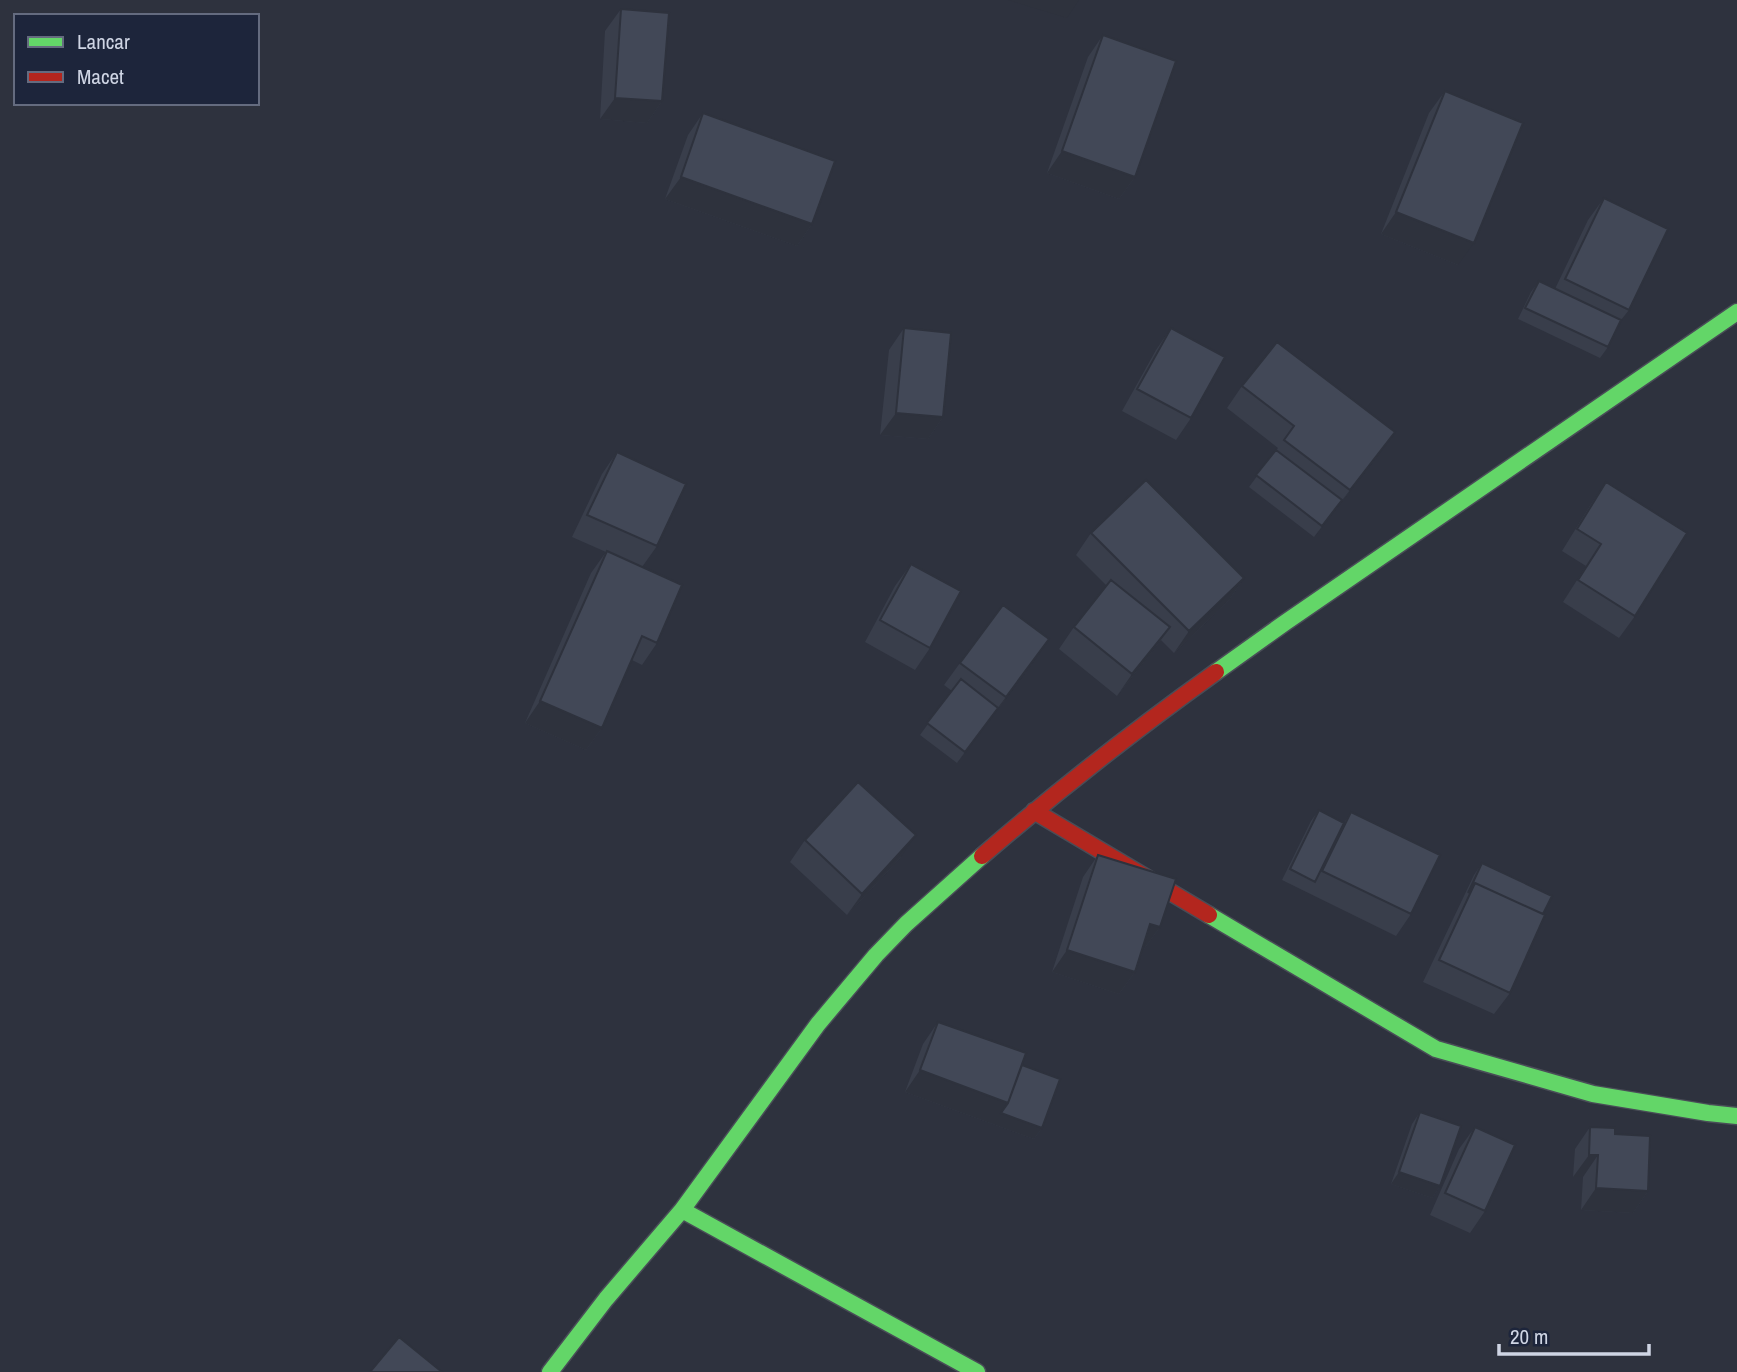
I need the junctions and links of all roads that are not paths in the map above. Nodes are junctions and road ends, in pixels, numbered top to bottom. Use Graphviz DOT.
graph roads {
  1 [pos="1737,312"];
  2 [pos="1034,811"];
  3 [pos="1737,1116"];
  4 [pos="682,1210"];
  5 [pos="550,1372"];
  6 [pos="977,1372"];
  1 -- 2 [label="street"];
  2 -- 3 [label="street"];
  2 -- 4 [label="street"];
  4 -- 5 [label="street"];
  4 -- 6 [label="street"];
}
